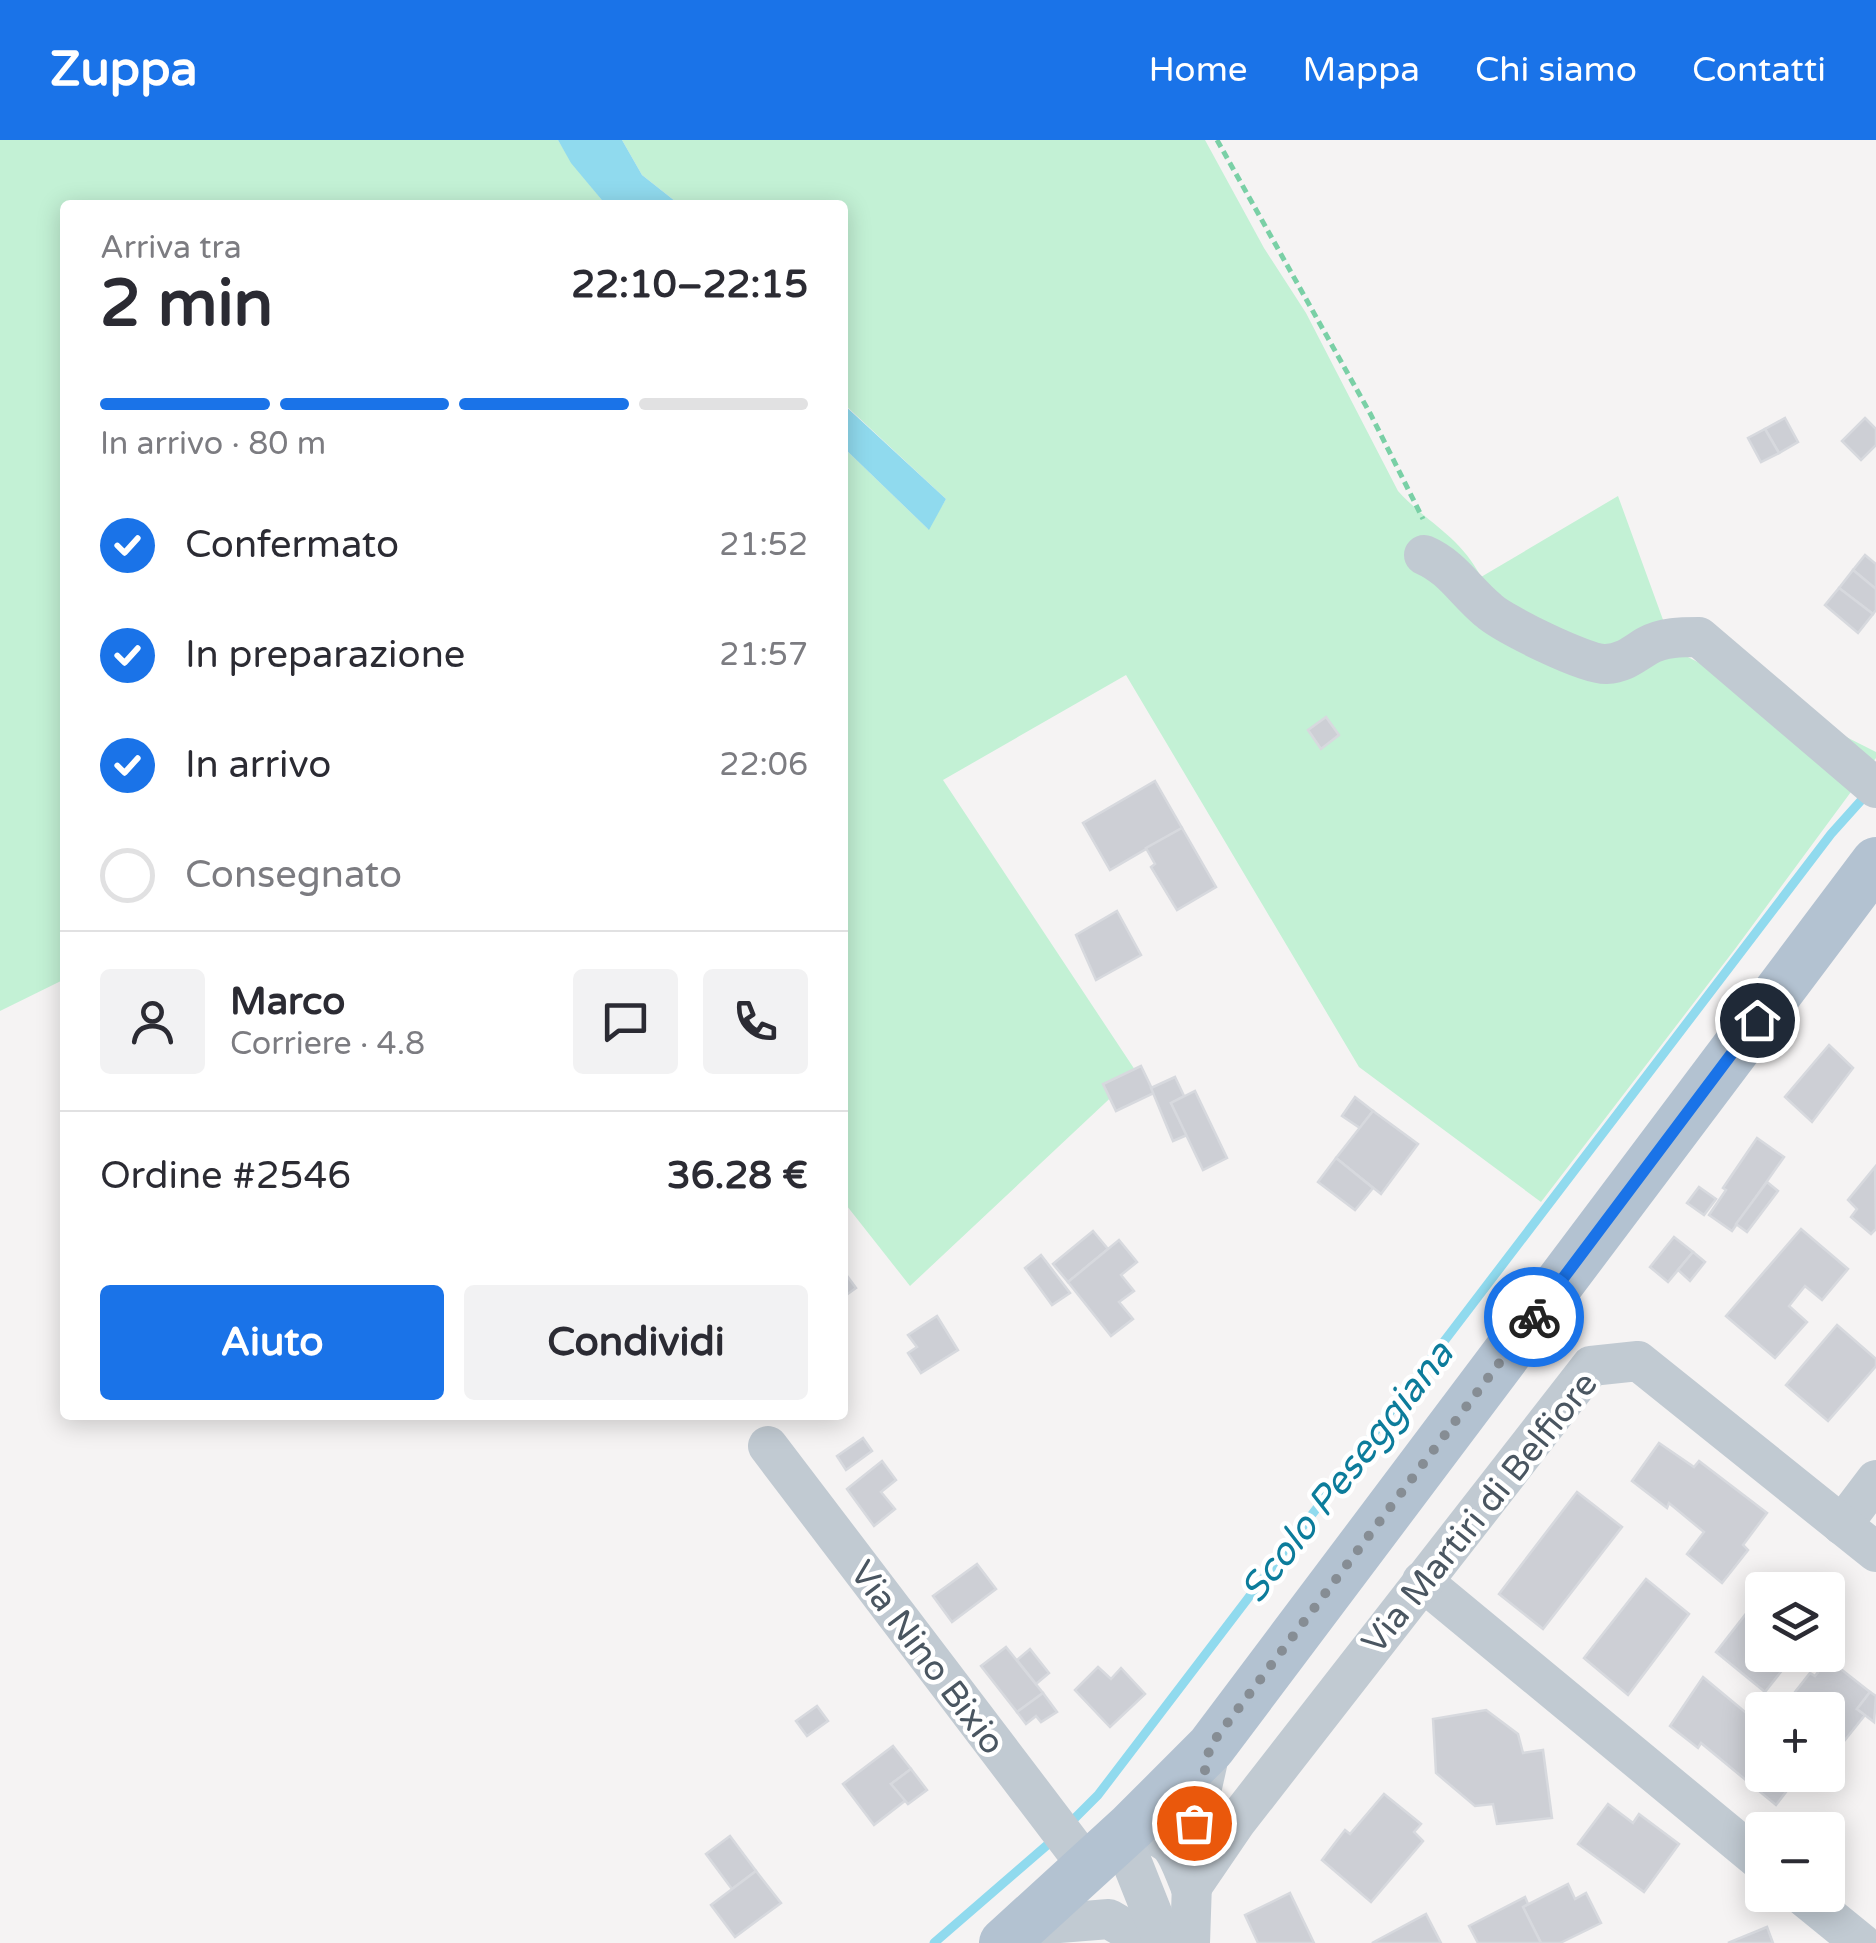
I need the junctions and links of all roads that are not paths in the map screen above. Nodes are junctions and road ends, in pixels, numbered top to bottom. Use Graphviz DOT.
graph roads {
  1 [pos="1434,559"];
  2 [pos="1868,782"];
  3 [pos="1876,862"];
  4 [pos="768,1446"];
  5 [pos="1876,1480"];
  6 [pos="1842,1526"];
  7 [pos="1876,1552"];
  8 [pos="1422,1581"];
  9 [pos="1210,1746"];
  10 [pos="1132,1827"];
  11 [pos="1070,1845"];
  12 [pos="1745,1848"];
  13 [pos="1190,1888"];
  14 [pos="1823,1912"];
  15 [pos="1014,1935"];
  16 [pos="1150,1943"];
  17 [pos="1164,1943"];
  18 [pos="1190,1943"];
  19 [pos="1860,1943"];
  1 -- 2 [label="street"];
  3 -- 9 [label="main road"];
  4 -- 11 [label="street, Via Nino Bixio"];
  5 -- 6 [label="street"];
  6 -- 7 [label="street, Via Martiri di Belfiore"];
  6 -- 8 [label="street, Via Martiri di Belfiore"];
  8 -- 12 [label="street"];
  8 -- 13 [label="street, Via Martiri di Belfiore"];
  9 -- 10 [label="main road"];
  9 -- 13 [label="street"];
  10 -- 11 [label="main road"];
  10 -- 13 [label="street"];
  10 -- 17 [label="street"];
  11 -- 15 [label="main road"];
  13 -- 18 [label="street"];
  14 -- 19 [label="street"];
  15 -- 16 [label="street"];
}
